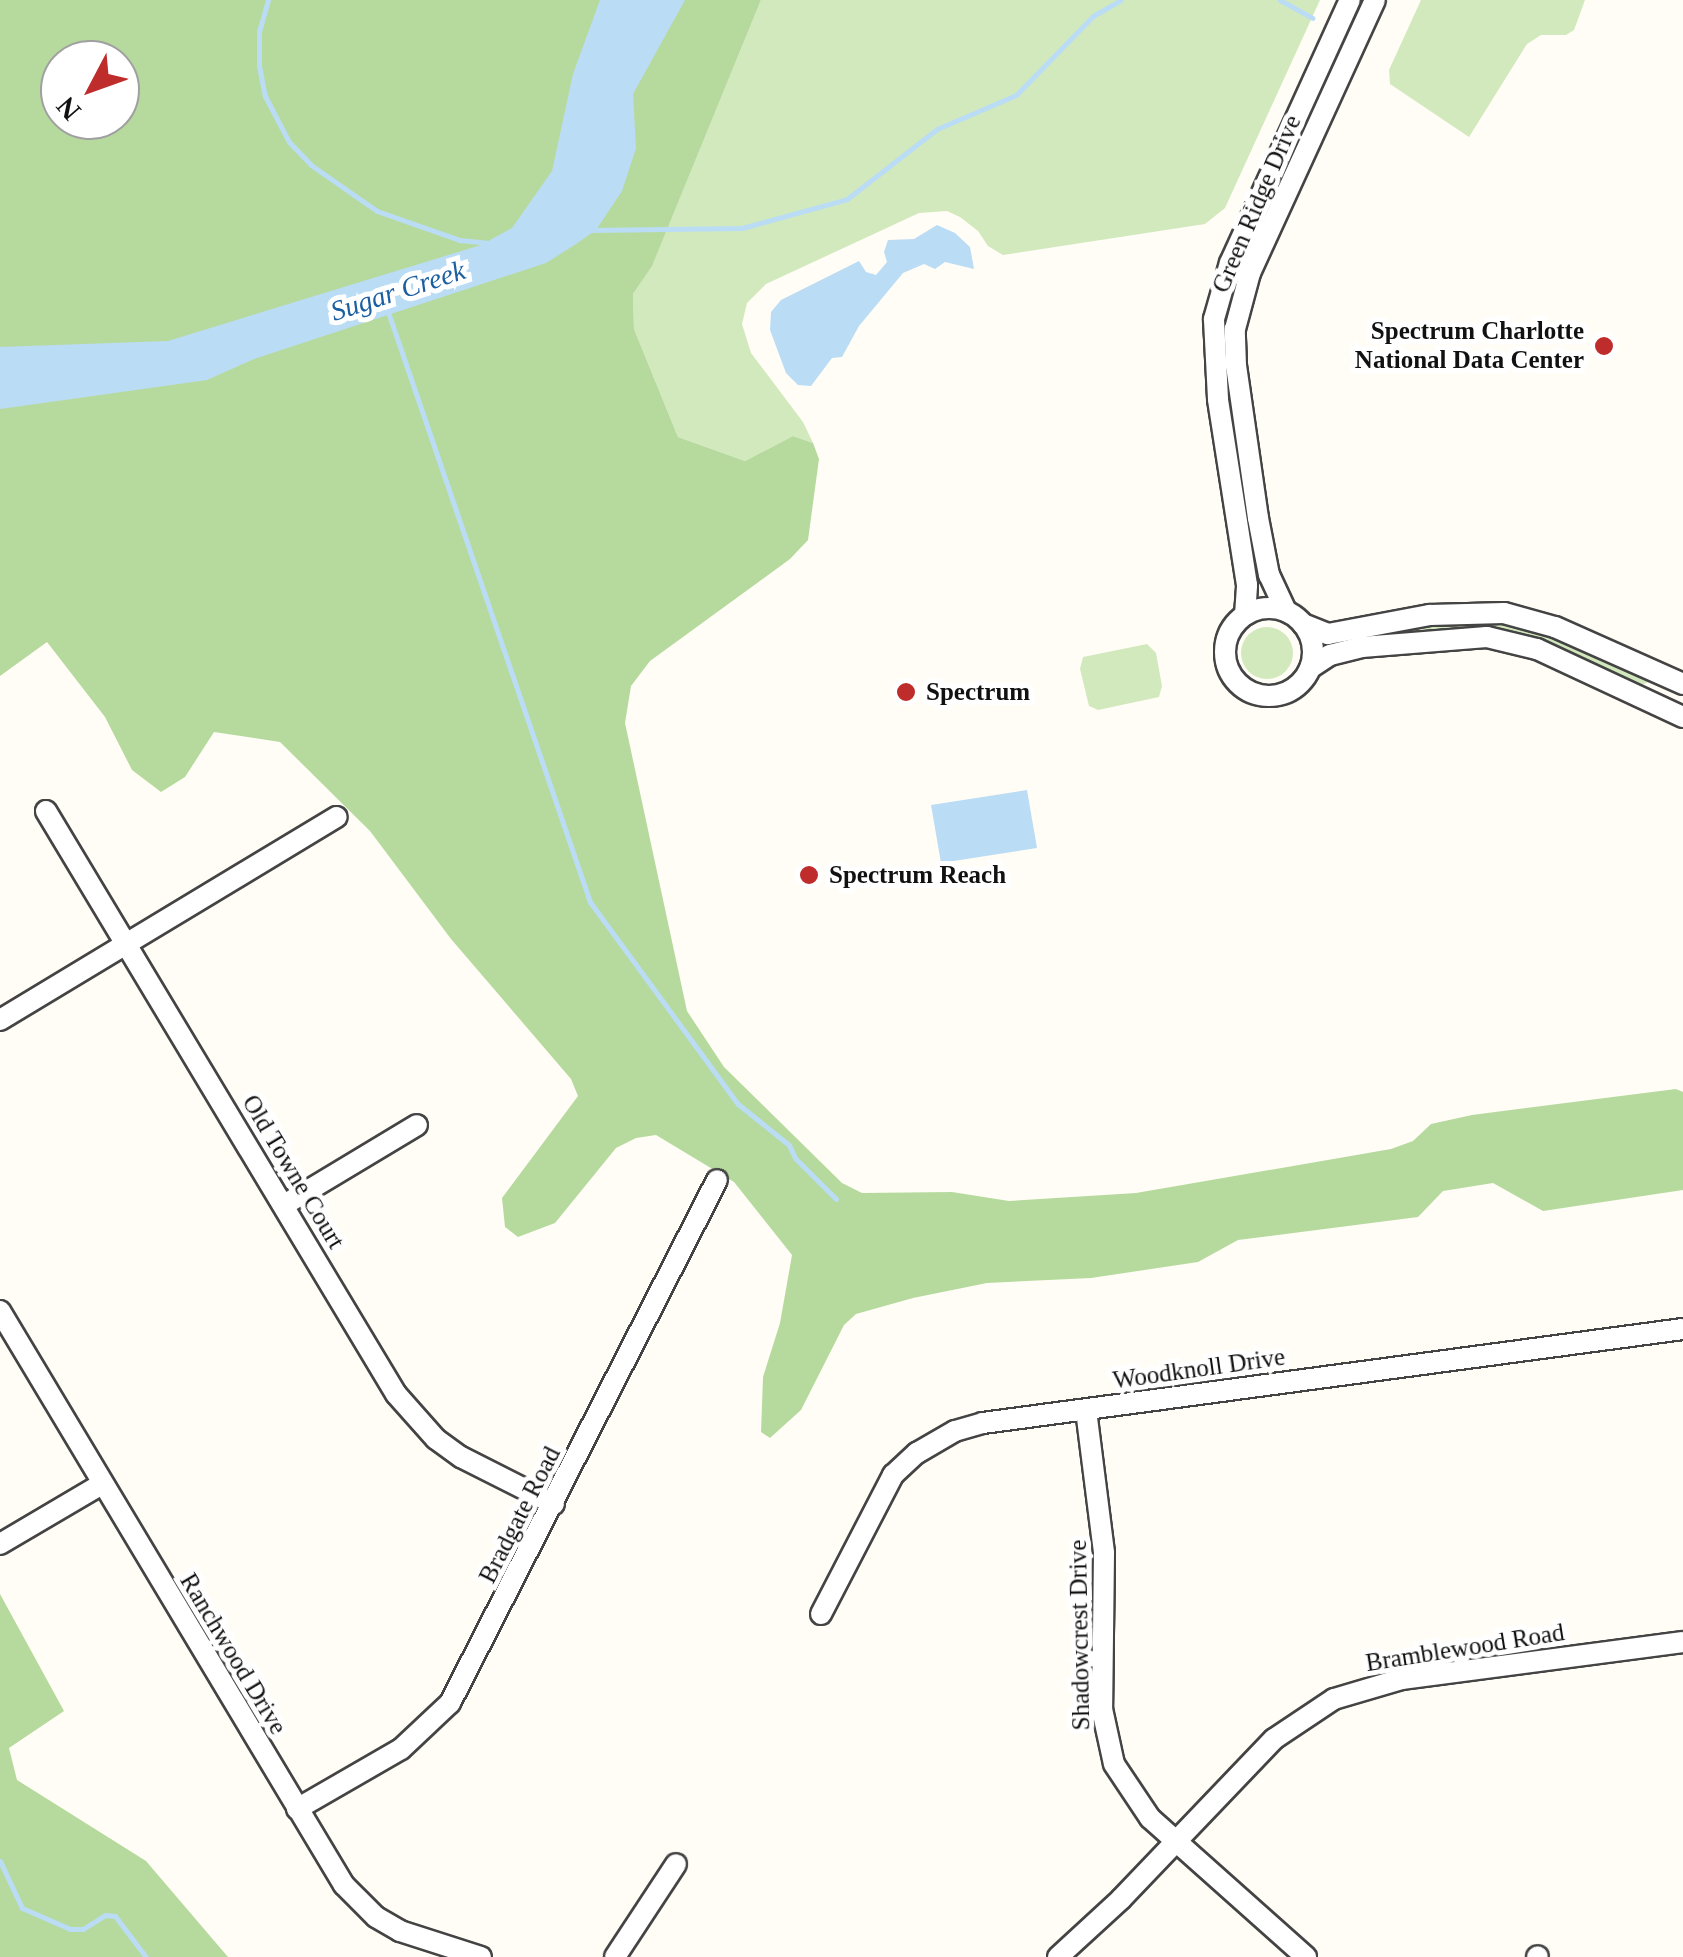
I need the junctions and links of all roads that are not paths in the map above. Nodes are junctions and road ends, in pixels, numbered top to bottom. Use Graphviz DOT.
graph roads {
  1 [pos="1350,0"];
  2 [pos="1375,0"];
  3 [pos="1244,615"];
  4 [pos="1295,618"];
  5 [pos="1310,668"];
  6 [pos="1683,684"];
  7 [pos="1683,717"];
  8 [pos="46,810"];
  9 [pos="338,816"];
  10 [pos="127,943"];
  11 [pos="0,1020"];
  12 [pos="417,1126"];
  13 [pos="717,1180"];
  14 [pos="284,1205"];
  15 [pos="0,1311"];
  16 [pos="1683,1329"];
  17 [pos="1086,1410"];
  18 [pos="102,1484"];
  19 [pos="554,1504"];
  20 [pos="0,1544"];
  21 [pos="821,1614"];
  22 [pos="1683,1642"];
  23 [pos="298,1809"];
  24 [pos="1176,1842"];
  25 [pos="676,1864"];
  26 [pos="481,1957"];
  27 [pos="615,1957"];
  28 [pos="1058,1957"];
  29 [pos="1306,1957"];
  1 -- 3 [label="street, Green Ridge Drive"];
  2 -- 4 [label="street, Green Ridge Drive"];
  3 -- 4 [label="street"];
  3 -- 5 [label="street"];
  4 -- 5 [label="street"];
  4 -- 6 [label="street"];
  5 -- 7 [label="street"];
  8 -- 10 [label="street, Old Towne Court"];
  9 -- 10 [label="street"];
  10 -- 11 [label="street"];
  10 -- 14 [label="street, Old Towne Court"];
  12 -- 14 [label="street"];
  13 -- 19 [label="street, Bradgate Road"];
  14 -- 19 [label="street, Old Towne Court"];
  15 -- 18 [label="street, Ranchwood Drive"];
  16 -- 17 [label="street, Woodknoll Drive"];
  17 -- 21 [label="street, Woodknoll Drive"];
  17 -- 24 [label="street, Shadowcrest Drive"];
  18 -- 20 [label="street"];
  18 -- 23 [label="street, Ranchwood Drive"];
  19 -- 23 [label="street, Bradgate Road"];
  22 -- 24 [label="street, Bramblewood Road"];
  23 -- 26 [label="street, Ranchwood Drive"];
  24 -- 28 [label="street, Bramblewood Road"];
  24 -- 29 [label="street, Shadowcrest Drive"];
  25 -- 27 [label="street"];
}
